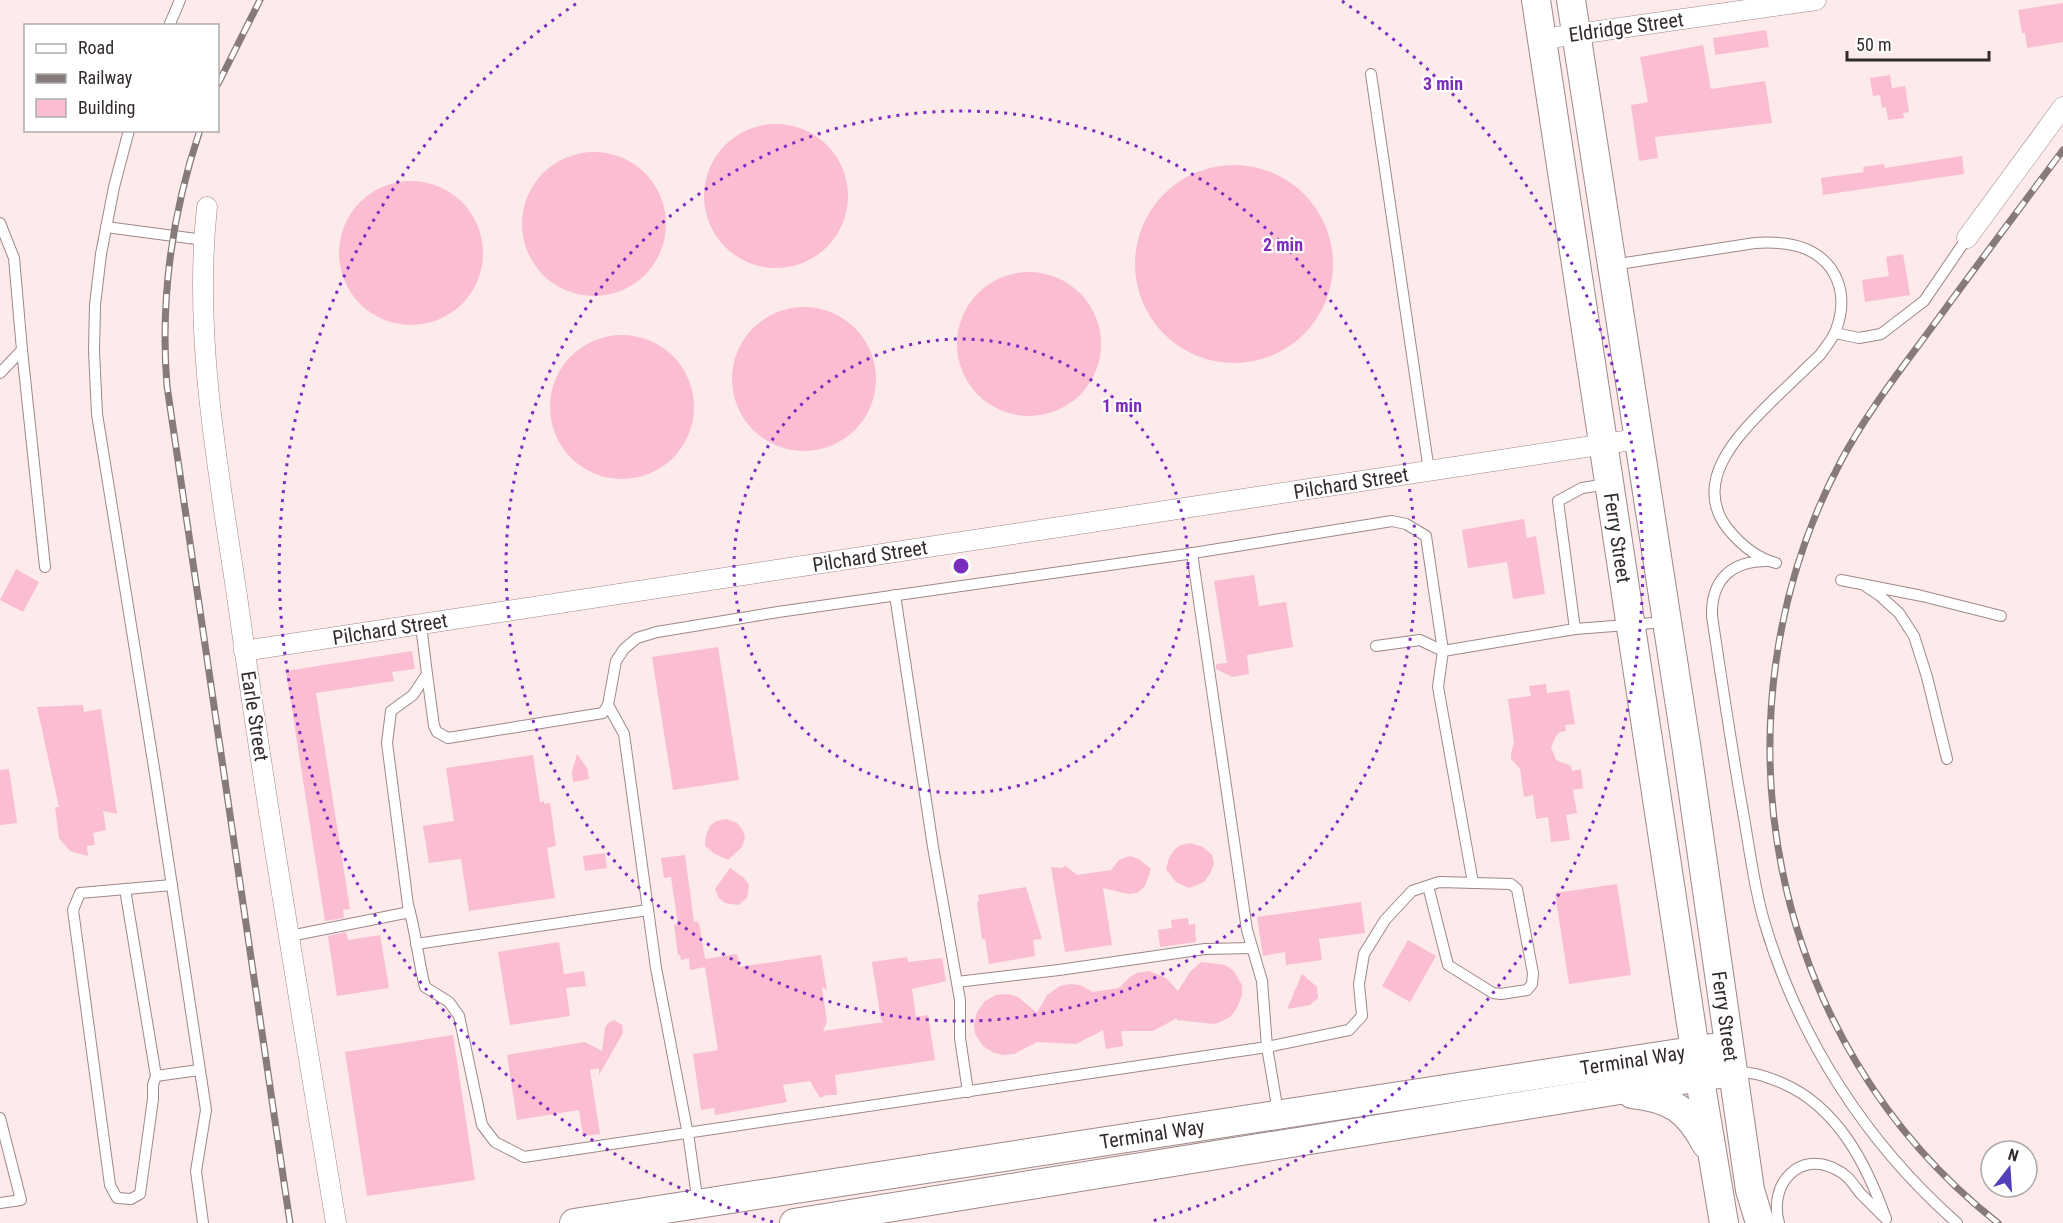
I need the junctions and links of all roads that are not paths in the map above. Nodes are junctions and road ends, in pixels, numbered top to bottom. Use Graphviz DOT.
graph roads {
  1 [pos="180,0"];
  2 [pos="1536,0"];
  3 [pos="1571,0"];
  4 [pos="1816,0"];
  5 [pos="170,24"];
  6 [pos="1576,34"];
  7 [pos="1543,39"];
  8 [pos="1371,74"];
  9 [pos="2063,107"];
  10 [pos="128,132"];
  11 [pos="207,207"];
  12 [pos="0,223"];
  13 [pos="106,227"];
  14 [pos="1966,238"];
  15 [pos="204,240"];
  16 [pos="1612,265"];
  17 [pos="1835,333"];
  18 [pos="22,350"];
  19 [pos="0,373"];
  20 [pos="1638,439"];
  21 [pos="1604,445"];
  22 [pos="1429,471"];
  23 [pos="1610,483"];
  24 [pos="1192,553"];
  25 [pos="45,567"];
  26 [pos="1841,580"];
  27 [pos="1864,585"];
  28 [pos="895,595"];
  29 [pos="2001,616"];
  30 [pos="1667,622"];
  31 [pos="421,625"];
  32 [pos="1631,625"];
  33 [pos="1575,630"];
  34 [pos="1376,646"];
  35 [pos="244,651"];
  36 [pos="1443,651"];
  37 [pos="427,674"];
  38 [pos="608,705"];
  39 [pos="1947,759"];
  40 [pos="1473,883"];
  41 [pos="171,885"];
  42 [pos="1428,886"];
  43 [pos="125,889"];
  44 [pos="648,910"];
  45 [pos="410,912"];
  46 [pos="290,936"];
  47 [pos="416,944"];
  48 [pos="1252,948"];
  49 [pos="957,982"];
  50 [pos="1267,1047"];
  51 [pos="1731,1059"];
  52 [pos="1697,1064"];
  53 [pos="199,1070"];
  54 [pos="156,1076"];
  55 [pos="968,1092"];
  56 [pos="1609,1092"];
  57 [pos="0,1118"];
  58 [pos="1282,1130"];
  59 [pos="688,1134"];
  60 [pos="1712,1155"];
  61 [pos="0,1203"];
  62 [pos="698,1204"];
  63 [pos="1888,1221"];
  64 [pos="202,1223"];
  65 [pos="336,1223"];
  66 [pos="574,1223"];
  67 [pos="794,1223"];
  68 [pos="1724,1223"];
  69 [pos="1760,1223"];
  70 [pos="1779,1223"];
  71 [pos="1958,1223"];
  1 -- 5 [label="lane"];
  2 -- 7 [label="main road, Ferry Street"];
  3 -- 6 [label="main road, Ferry Street"];
  4 -- 6 [label="street, Eldridge Street"];
  6 -- 7 [label="street, Eldridge Street"];
  6 -- 16 [label="main road, Ferry Street"];
  7 -- 21 [label="main road, Ferry Street"];
  8 -- 22 [label="lane"];
  9 -- 14 [label="street"];
  10 -- 13 [label="lane"];
  11 -- 15 [label="street, Earle Street"];
  12 -- 18 [label="lane"];
  13 -- 15 [label="lane"];
  13 -- 41 [label="lane"];
  14 -- 17 [label="lane"];
  15 -- 35 [label="street, Earle Street"];
  16 -- 17 [label="lane"];
  16 -- 20 [label="main road, Ferry Street"];
  17 -- 71 [label="lane"];
  18 -- 19 [label="lane"];
  18 -- 25 [label="lane"];
  20 -- 21 [label="street, Pilchard Street"];
  20 -- 30 [label="main road, Ferry Street"];
  21 -- 22 [label="street, Pilchard Street"];
  21 -- 23 [label="main road, Ferry Street"];
  22 -- 31 [label="street, Pilchard Street"];
  23 -- 32 [label="main road, Ferry Street"];
  23 -- 33 [label="lane"];
  24 -- 28 [label="lane"];
  24 -- 36 [label="lane"];
  24 -- 48 [label="lane"];
  26 -- 27 [label="lane"];
  27 -- 29 [label="lane"];
  27 -- 39 [label="lane"];
  28 -- 38 [label="lane"];
  28 -- 49 [label="lane"];
  30 -- 32 [label="lane"];
  30 -- 51 [label="main road, Ferry Street"];
  31 -- 35 [label="street, Pilchard Street"];
  31 -- 37 [label="lane"];
  32 -- 33 [label="lane"];
  32 -- 52 [label="main road, Ferry Street"];
  33 -- 36 [label="lane"];
  34 -- 36 [label="lane"];
  35 -- 46 [label="street, Earle Street"];
  36 -- 40 [label="lane"];
  37 -- 38 [label="lane"];
  37 -- 45 [label="lane"];
  38 -- 44 [label="lane"];
  40 -- 42 [label="lane"];
  40 -- 42 [label="lane"];
  41 -- 43 [label="lane"];
  41 -- 53 [label="lane"];
  42 -- 50 [label="lane"];
  43 -- 54 [label="lane"];
  43 -- 54 [label="lane"];
  44 -- 47 [label="lane"];
  44 -- 59 [label="lane"];
  45 -- 46 [label="lane"];
  45 -- 47 [label="lane"];
  46 -- 65 [label="street, Earle Street"];
  47 -- 59 [label="lane"];
  48 -- 49 [label="lane"];
  48 -- 50 [label="lane"];
  49 -- 55 [label="lane"];
  50 -- 55 [label="lane"];
  50 -- 58 [label="lane"];
  51 -- 52 [label="main road, Terminal Way"];
  51 -- 63 [label="lane"];
  51 -- 69 [label="main road, Ferry Street"];
  52 -- 56 [label="main road, Terminal Way"];
  52 -- 58 [label="main road, Terminal Way"];
  52 -- 60 [label="main road, Terminal Way"];
  53 -- 54 [label="lane"];
  53 -- 64 [label="lane"];
  55 -- 59 [label="lane"];
  56 -- 58 [label="main road, Terminal Way"];
  56 -- 60 [label="main road"];
  57 -- 61 [label="lane"];
  58 -- 62 [label="main road, Terminal Way"];
  58 -- 67 [label="main road, Terminal Way"];
  59 -- 62 [label="lane"];
  60 -- 68 [label="main road, Terminal Way"];
  62 -- 66 [label="main road, Terminal Way"];
  63 -- 70 [label="lane"];
}
